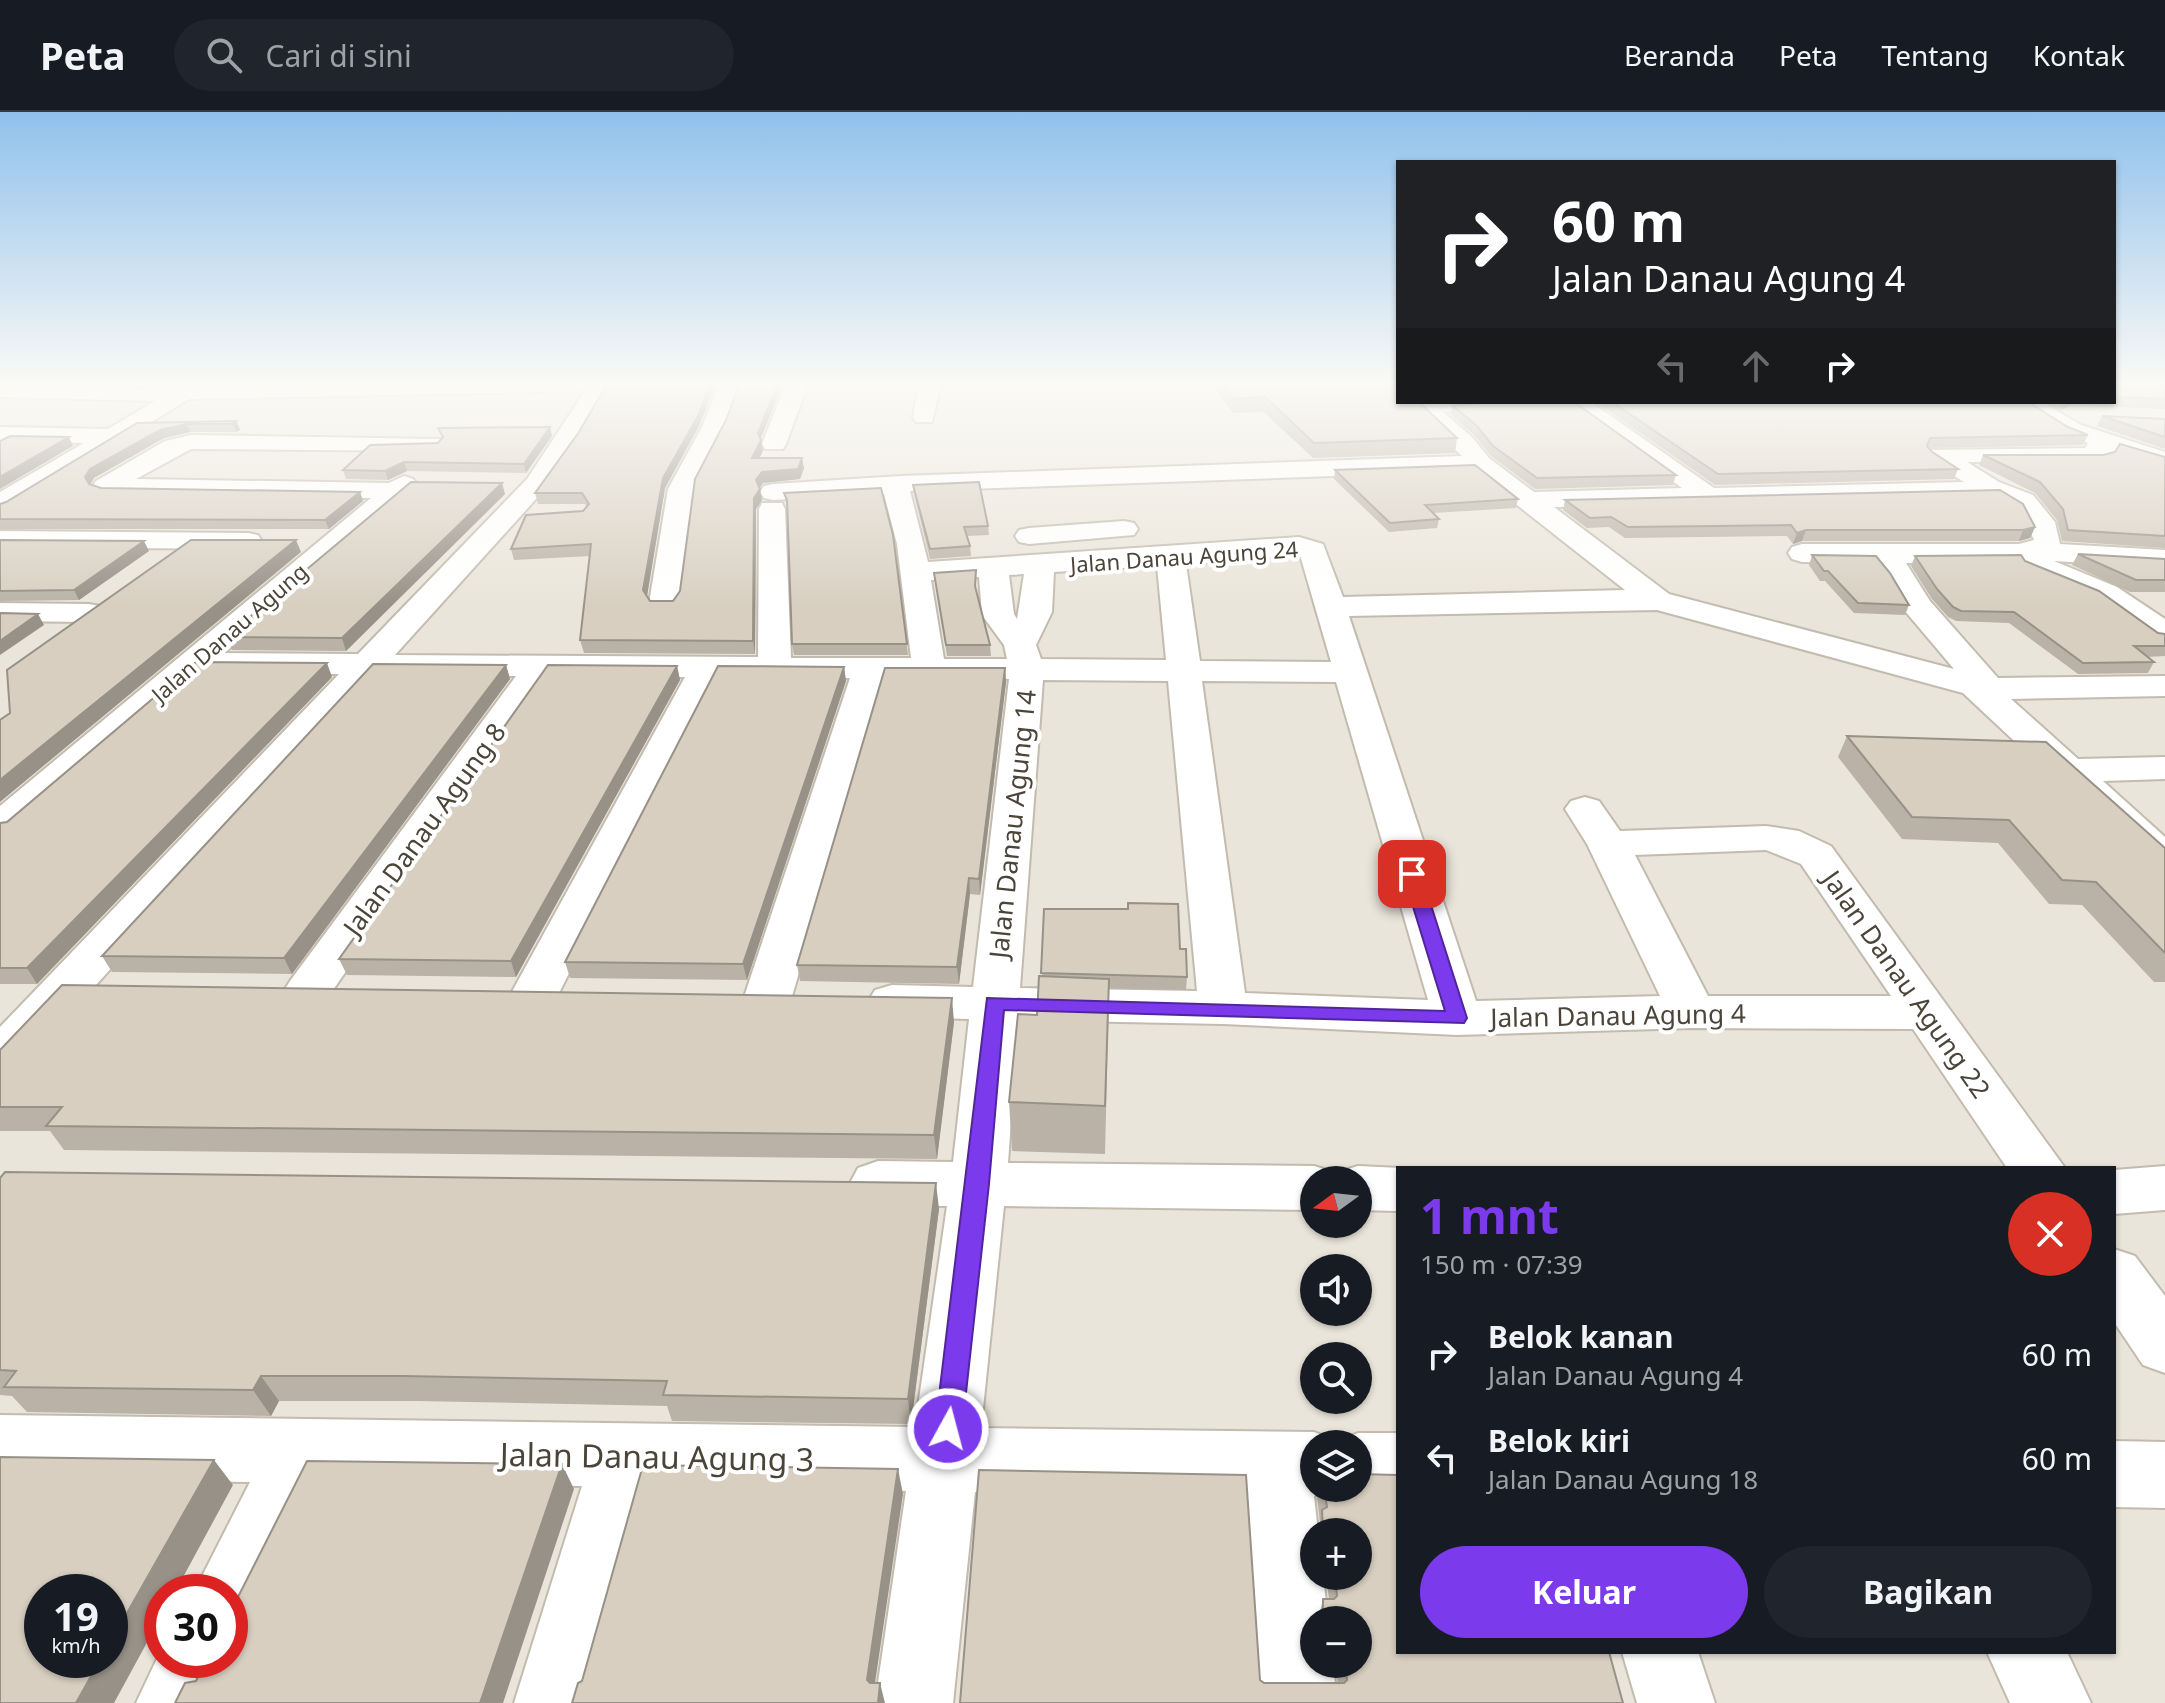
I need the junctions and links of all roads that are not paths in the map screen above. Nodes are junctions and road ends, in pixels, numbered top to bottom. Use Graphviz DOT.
graph roads {
  1 [pos="75,458"];
  2 [pos="153,458"];
  3 [pos="424,458"];
  4 [pos="554,458"];
  5 [pos="697,458"];
  6 [pos="1476,458"];
  7 [pos="1657,458"];
  8 [pos="1943,458"];
  9 [pos="1480,463"];
  10 [pos="1819,471"];
  11 [pos="504,484"];
  12 [pos="536,484"];
  13 [pos="409,485"];
  14 [pos="899,485"];
  15 [pos="1994,489"];
  16 [pos="1849,492"];
  17 [pos="1706,494"];
  18 [pos="1526,500"];
  19 [pos="0,503"];
  20 [pos="548,514"];
  21 [pos="507,516"];
  22 [pos="1124,529"];
  23 [pos="1002,538"];
  24 [pos="0,539"];
  25 [pos="189,540"];
  26 [pos="334,541"];
  27 [pos="927,552"];
  28 [pos="1802,553"];
  29 [pos="2014,554"];
  30 [pos="1883,555"];
  31 [pos="1171,557"];
  32 [pos="2165,559"];
  33 [pos="1040,565"];
  34 [pos="152,567"];
  35 [pos="993,568"];
  36 [pos="1658,601"];
  37 [pos="664,603"];
  38 [pos="1330,607"];
  39 [pos="0,612"];
  40 [pos="2165,634"];
  41 [pos="51,639"];
  42 [pos="1023,658"];
  43 [pos="193,663"];
  44 [pos="369,665"];
  45 [pos="540,666"];
  46 [pos="707,667"];
  47 [pos="775,668"];
  48 [pos="870,669"];
  49 [pos="929,669"];
  50 [pos="1184,671"];
  51 [pos="1349,672"];
  52 [pos="2165,686"];
  53 [pos="1982,688"];
  54 [pos="2165,768"];
  55 [pos="2066,771"];
  56 [pos="0,826"];
  57 [pos="2165,859"];
  58 [pos="63,990"];
  59 [pos="124,991"];
  60 [pos="307,992"];
  61 [pos="580,998"];
  62 [pos="720,999"];
  63 [pos="807,1001"];
  64 [pos="994,1003"];
  65 [pos="1223,1008"];
  66 [pos="1692,1012"];
  67 [pos="1926,1013"];
  68 [pos="1457,1018"];
  69 [pos="0,1058"];
  70 [pos="2036,1166"];
  71 [pos="836,1182"];
  72 [pos="978,1184"];
  73 [pos="1300,1188"];
  74 [pos="1372,1188"];
  75 [pos="2165,1188"];
  76 [pos="1396,1189"];
  77 [pos="2116,1192"];
  78 [pos="2116,1277"];
  79 [pos="2165,1345"];
  80 [pos="0,1447"];
  81 [pos="303,1451"];
  82 [pos="626,1455"];
  83 [pos="945,1460"];
  84 [pos="1295,1464"];
  85 [pos="1372,1465"];
  86 [pos="1396,1465"];
  87 [pos="2116,1474"];
  88 [pos="2165,1475"];
  89 [pos="240,1574"];
  90 [pos="1661,1654"];
  91 [pos="2026,1654"];
  92 [pos="188,1678"];
  93 [pos="175,1703"];
  94 [pos="553,1703"];
  95 [pos="914,1703"];
  96 [pos="1298,1703"];
  97 [pos="1676,1703"];
  98 [pos="2052,1703"];
  1 -- 19 [label="street"];
  2 -- 13 [label="street, Jalan Danau Agung"];
  3 -- 13 [label="street, Jalan Danau Agung"];
  4 -- 12 [label="street"];
  5 -- 37 [label="street"];
  6 -- 9 [label="street"];
  7 -- 17 [label="street"];
  8 -- 15 [label="street"];
  9 -- 14 [label="street"];
  9 -- 18 [label="street"];
  10 -- 16 [label="street"];
  11 -- 12 [label="street"];
  12 -- 21 [label="street"];
  13 -- 26 [label="street, Jalan Danau Agung"];
  14 -- 27 [label="street"];
  14 -- 47 [label="street"];
  15 -- 16 [label="street"];
  15 -- 29 [label="street"];
  16 -- 17 [label="street"];
  17 -- 18 [label="street"];
  18 -- 36 [label="street"];
  20 -- 21 [label="street"];
  21 -- 44 [label="street"];
  22 -- 23 [label="street"];
  24 -- 25 [label="street"];
  25 -- 26 [label="street"];
  25 -- 34 [label="street"];
  26 -- 43 [label="street, Jalan Danau Agung"];
  27 -- 35 [label="street, Jalan Danau Agung 24"];
  27 -- 49 [label="street"];
  28 -- 30 [label="street"];
  29 -- 30 [label="street"];
  29 -- 32 [label="street"];
  29 -- 40 [label="street"];
  30 -- 53 [label="street"];
  31 -- 33 [label="street, Jalan Danau Agung 24"];
  31 -- 38 [label="street, Jalan Danau Agung 24"];
  31 -- 50 [label="street"];
  33 -- 35 [label="street, Jalan Danau Agung 24"];
  33 -- 42 [label="street, Jalan Danau Agung 14"];
  35 -- 42 [label="street"];
  36 -- 38 [label="street"];
  36 -- 53 [label="street"];
  38 -- 51 [label="street, Jalan Danau Agung 24"];
  39 -- 41 [label="street"];
  42 -- 49 [label="street"];
  42 -- 50 [label="street"];
  42 -- 64 [label="street, Jalan Danau Agung 14"];
  43 -- 44 [label="street"];
  43 -- 56 [label="street, Jalan Danau Agung"];
  44 -- 45 [label="street"];
  44 -- 58 [label="street"];
  45 -- 46 [label="street"];
  45 -- 60 [label="street, Jalan Danau Agung 8"];
  46 -- 47 [label="street"];
  46 -- 61 [label="street"];
  47 -- 48 [label="street"];
  48 -- 49 [label="street"];
  48 -- 63 [label="street"];
  50 -- 51 [label="street"];
  50 -- 65 [label="street"];
  51 -- 68 [label="street, Jalan Danau Agung 24"];
  52 -- 53 [label="street"];
  53 -- 55 [label="street"];
  54 -- 55 [label="street"];
  55 -- 57 [label="street"];
  58 -- 59 [label="street"];
  58 -- 69 [label="street"];
  62 -- 63 [label="street, Jalan Danau Agung 4"];
  63 -- 64 [label="street, Jalan Danau Agung 4"];
  64 -- 65 [label="street, Jalan Danau Agung 4"];
  64 -- 72 [label="street, Jalan Danau Agung 14"];
  65 -- 68 [label="street, Jalan Danau Agung 4"];
  66 -- 67 [label="street, Jalan Danau Agung 4"];
  66 -- 67 [label="street, Jalan Danau Agung 22"];
  66 -- 68 [label="street, Jalan Danau Agung 4"];
  67 -- 70 [label="street, Jalan Danau Agung 22"];
  71 -- 72 [label="street"];
  72 -- 73 [label="street"];
  72 -- 83 [label="street, Jalan Danau Agung 14"];
  74 -- 76 [label="street"];
  75 -- 77 [label="street"];
  78 -- 79 [label="street"];
  80 -- 81 [label="street, Jalan Danau Agung 3"];
  81 -- 82 [label="street, Jalan Danau Agung 3"];
  81 -- 89 [label="street"];
  82 -- 83 [label="street, Jalan Danau Agung 3"];
  82 -- 94 [label="street"];
  83 -- 84 [label="street, Jalan Danau Agung 3"];
  83 -- 95 [label="street, Jalan Danau Agung 14"];
  84 -- 96 [label="street"];
  85 -- 86 [label="street"];
  87 -- 88 [label="street"];
  90 -- 97 [label="street"];
  91 -- 98 [label="street"];
  92 -- 93 [label="street"];
}
